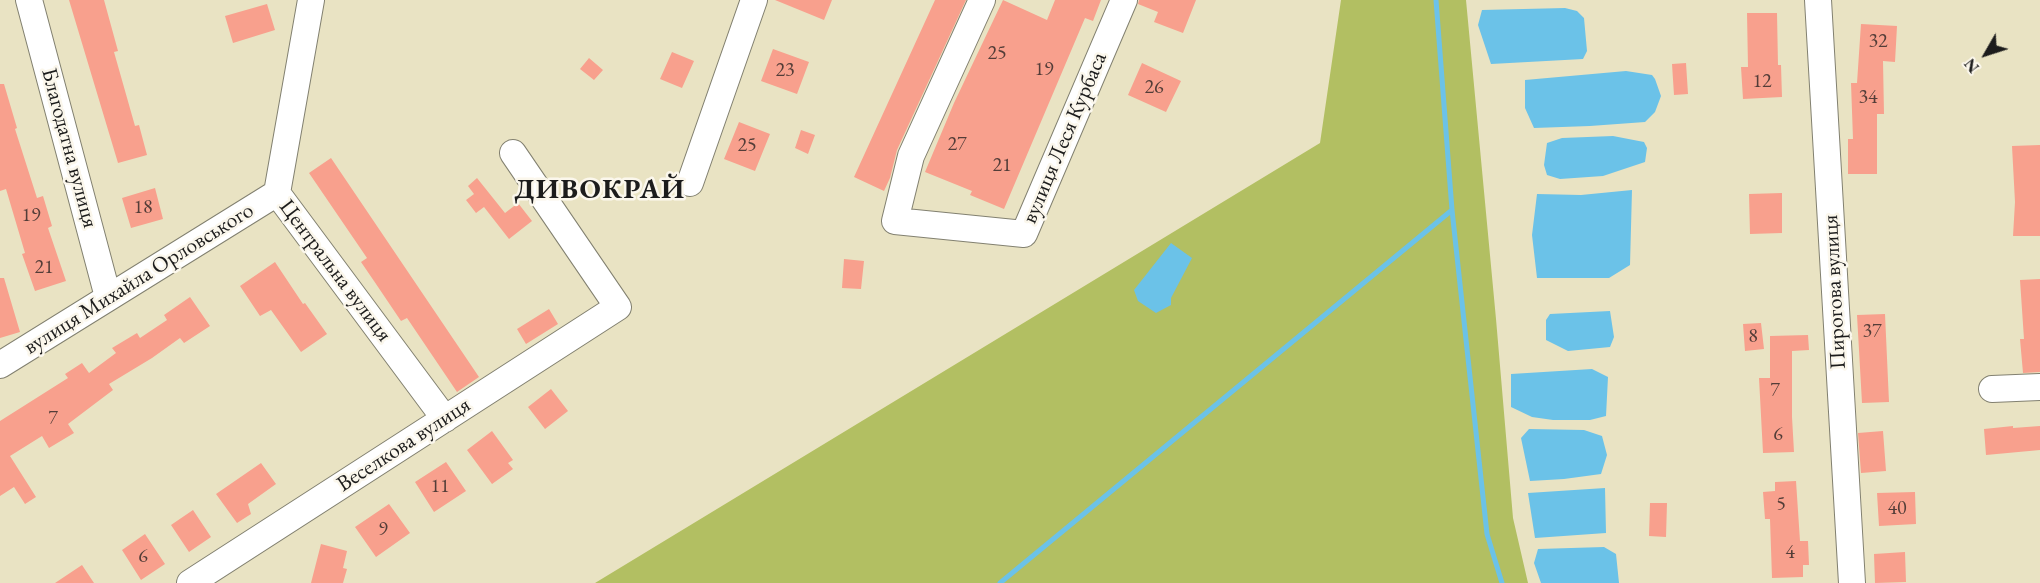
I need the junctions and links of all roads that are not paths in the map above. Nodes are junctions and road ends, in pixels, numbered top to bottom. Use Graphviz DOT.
graph roads {
  1 [pos="29,0"];
  2 [pos="311,0"];
  3 [pos="754,0"];
  4 [pos="982,0"];
  5 [pos="1124,0"];
  6 [pos="1818,0"];
  7 [pos="513,153"];
  8 [pos="690,183"];
  9 [pos="277,193"];
  10 [pos="108,297"];
  11 [pos="0,365"];
  12 [pos="2040,387"];
  13 [pos="1992,389"];
  14 [pos="445,419"];
  15 [pos="190,583"];
  16 [pos="1852,583"];
  1 -- 10 [label="street, Благодатна вулиця"];
  2 -- 9 [label="street, Центральна вулиця"];
  3 -- 8 [label="street"];
  4 -- 5 [label="street, вулиця Леся Курбаса"];
  6 -- 16 [label="street, Пирогова вулиця"];
  7 -- 14 [label="street, Веселкова вулиця"];
  9 -- 10 [label="street, вулиця Михайла Орловського"];
  9 -- 14 [label="street, Центральна вулиця"];
  10 -- 11 [label="street, вулиця Михайла Орловського"];
  12 -- 13 [label="street"];
  14 -- 15 [label="street, Веселкова вулиця"];
}
